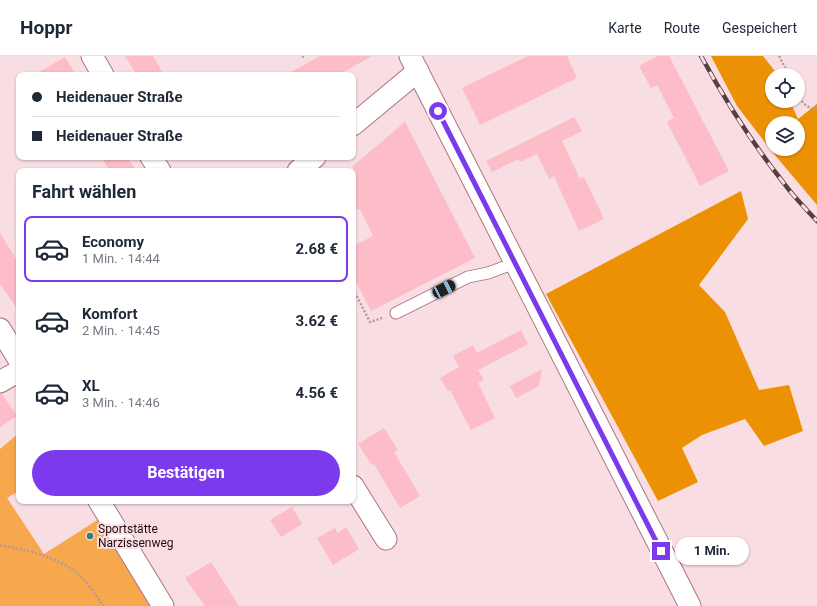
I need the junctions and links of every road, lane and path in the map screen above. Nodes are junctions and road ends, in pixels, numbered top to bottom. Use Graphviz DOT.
graph roads {
  1 [pos="92,56"];
  2 [pos="779,56"];
  3 [pos="414,64"];
  4 [pos="785,68"];
  5 [pos="101,72"];
  6 [pos="805,104"];
  7 [pos="817,108"];
  8 [pos="356,122"];
  9 [pos="311,160"];
  10 [pos="302,168"];
  11 [pos="515,263"];
  12 [pos="356,295"];
  13 [pos="396,313"];
  14 [pos="0,329"];
  15 [pos="16,355"];
  16 [pos="16,373"];
  17 [pos="0,382"];
  18 [pos="356,491"];
  19 [pos="101,504"];
  20 [pos="386,539"];
  21 [pos="0,545"];
  22 [pos="103,606"];
  23 [pos="163,606"];
  24 [pos="690,606"];
  1 -- 5 [label="street"];
  2 -- 4 [label="path"];
  3 -- 8 [label="street"];
  3 -- 11 [label="street"];
  6 -- 7 [label="path"];
  9 -- 10 [label="street"];
  11 -- 13 [label="lane"];
  11 -- 24 [label="street"];
  12 -- 13 [label="path"];
  14 -- 15 [label="street"];
  16 -- 17 [label="street"];
  18 -- 20 [label="street"];
  19 -- 23 [label="street"];
  21 -- 22 [label="path"];
}
